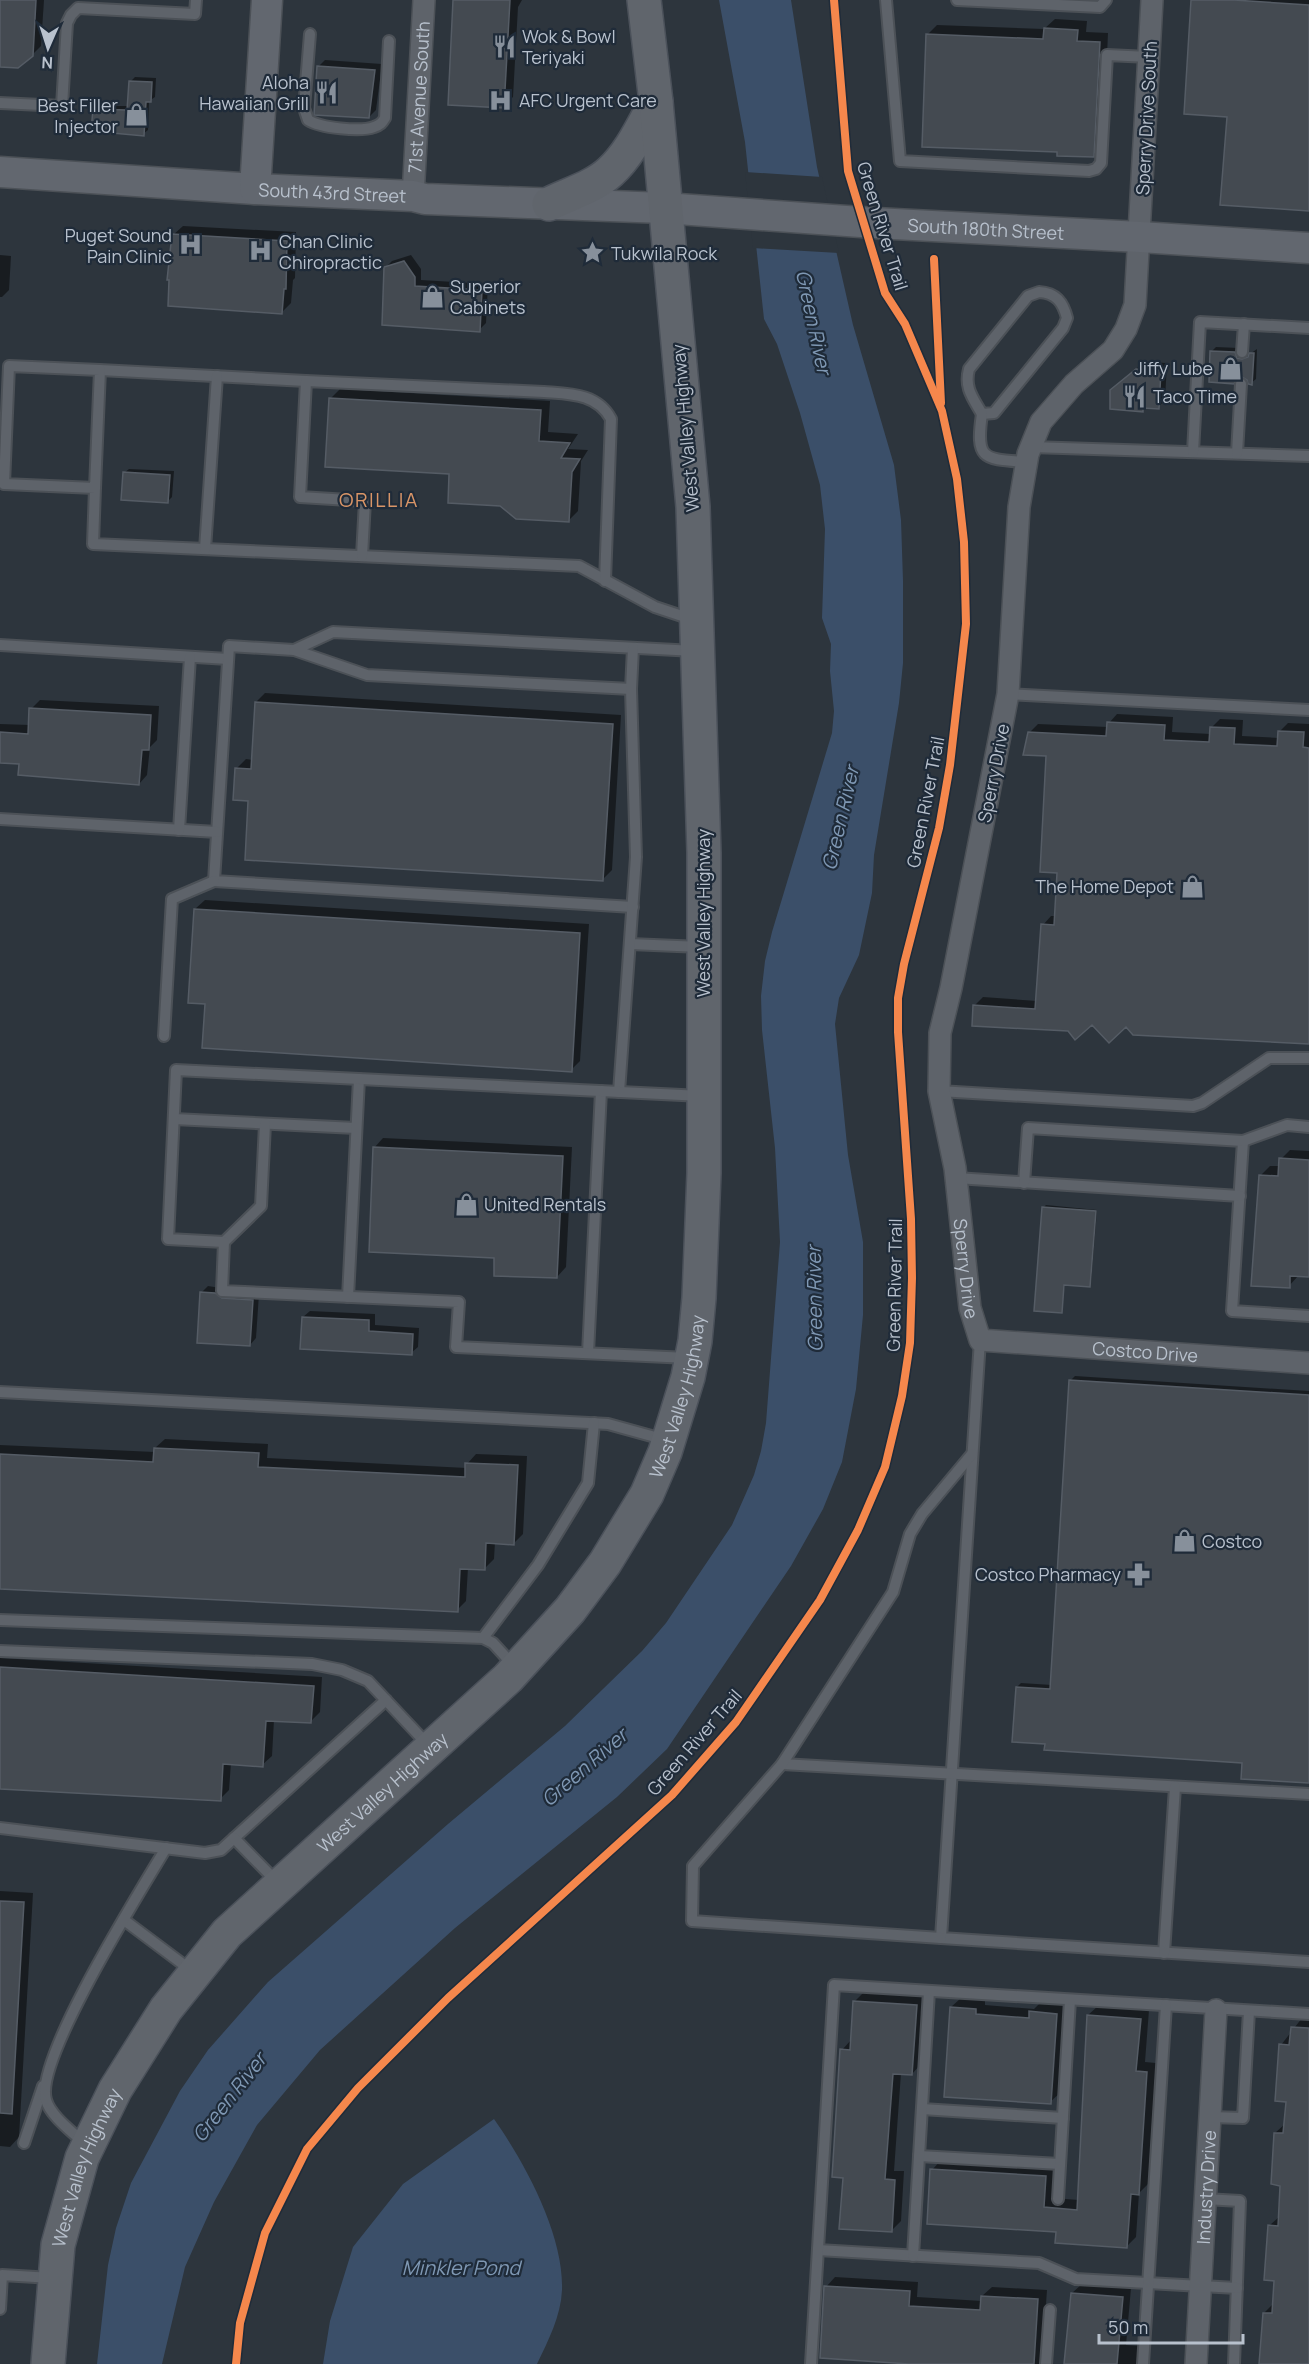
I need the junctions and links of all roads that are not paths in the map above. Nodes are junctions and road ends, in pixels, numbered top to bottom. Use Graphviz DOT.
graph roads {
  1 [pos="196,0"];
  2 [pos="267,0"];
  3 [pos="424,0"];
  4 [pos="644,0"];
  5 [pos="886,0"];
  6 [pos="957,0"];
  7 [pos="1106,0"];
  8 [pos="1152,0"];
  9 [pos="310,34"];
  10 [pos="389,40"];
  11 [pos="1149,57"];
  12 [pos="656,102"];
  13 [pos="0,103"];
  14 [pos="0,172"];
  15 [pos="255,189"];
  16 [pos="413,196"];
  17 [pos="549,204"];
  18 [pos="664,208"];
  19 [pos="1140,237"];
  20 [pos="1309,248"];
  21 [pos="1244,324"];
  22 [pos="1309,328"];
  23 [pos="1242,352"];
  24 [pos="100,370"];
  25 [pos="217,376"];
  26 [pos="306,381"];
  27 [pos="1241,384"];
  28 [pos="982,414"];
  29 [pos="1193,452"];
  30 [pos="1237,453"];
  31 [pos="1029,454"];
  32 [pos="1309,456"];
  33 [pos="96,488"];
  34 [pos="205,549"];
  35 [pos="362,556"];
  36 [pos="605,581"];
  37 [pos="697,636"];
  38 [pos="0,645"];
  39 [pos="633,648"];
  40 [pos="294,650"];
  41 [pos="190,657"];
  42 [pos="228,659"];
  43 [pos="631,690"];
  44 [pos="1008,694"];
  45 [pos="1309,710"];
  46 [pos="0,819"];
  47 [pos="179,830"];
  48 [pos="217,832"];
  49 [pos="214,881"];
  50 [pos="633,907"];
  51 [pos="630,944"];
  52 [pos="704,947"];
  53 [pos="164,1036"];
  54 [pos="1309,1058"];
  55 [pos="359,1079"];
  56 [pos="601,1091"];
  57 [pos="939,1091"];
  58 [pos="619,1092"];
  59 [pos="704,1096"];
  60 [pos="174,1119"];
  61 [pos="265,1124"];
  62 [pos="1309,1127"];
  63 [pos="356,1128"];
  64 [pos="1243,1142"];
  65 [pos="956,1178"];
  66 [pos="1024,1183"];
  67 [pos="1239,1196"];
  68 [pos="224,1242"];
  69 [pos="348,1297"];
  70 [pos="1309,1316"];
  71 [pos="980,1340"];
  72 [pos="588,1353"];
  73 [pos="692,1358"];
  74 [pos="1309,1363"];
  75 [pos="0,1392"];
  76 [pos="594,1423"];
  77 [pos="669,1441"];
  78 [pos="972,1454"];
  79 [pos="0,1620"];
  80 [pos="483,1638"];
  81 [pos="0,1651"];
  82 [pos="516,1669"];
  83 [pos="386,1700"];
  84 [pos="431,1748"];
  85 [pos="782,1764"];
  86 [pos="952,1774"];
  87 [pos="1175,1787"];
  88 [pos="1309,1794"];
  89 [pos="0,1828"];
  90 [pos="234,1838"];
  91 [pos="166,1848"];
  92 [pos="280,1885"];
  93 [pos="124,1920"];
  94 [pos="941,1938"];
  95 [pos="1164,1953"];
  96 [pos="1309,1962"];
  97 [pos="195,1973"];
  98 [pos="929,1991"];
  99 [pos="1070,2000"];
  100 [pos="1166,2005"];
  101 [pos="1216,2010"];
  102 [pos="1249,2011"];
  103 [pos="1309,2014"];
  104 [pos="46,2076"];
  105 [pos="922,2109"];
  106 [pos="1210,2117"];
  107 [pos="1063,2118"];
  108 [pos="24,2143"];
  109 [pos="87,2147"];
  110 [pos="919,2156"];
  111 [pos="1060,2164"];
  112 [pos="1058,2199"];
  113 [pos="1205,2199"];
  114 [pos="818,2250"];
  115 [pos="913,2256"];
  116 [pos="55,2278"];
  117 [pos="1148,2284"];
  118 [pos="1200,2287"];
  119 [pos="1237,2288"];
  120 [pos="0,2309"];
  121 [pos="1050,2310"];
  122 [pos="48,2364"];
  123 [pos="811,2364"];
  124 [pos="1046,2364"];
  125 [pos="1143,2364"];
  126 [pos="1196,2364"];
  127 [pos="1234,2364"];
  1 -- 13 [label="lane"];
  2 -- 15 [label="main road"];
  3 -- 16 [label="street, 71st Avenue South"];
  4 -- 12 [label="main road, West Valley Highway"];
  5 -- 11 [label="lane"];
  6 -- 7 [label="lane"];
  8 -- 11 [label="street, Sperry Drive South"];
  9 -- 10 [label="lane"];
  11 -- 19 [label="street, Sperry Drive South"];
  12 -- 17 [label="main road"];
  12 -- 18 [label="main road, West Valley Highway"];
  14 -- 15 [label="main road, South 43rd Street"];
  15 -- 16 [label="main road, South 43rd Street"];
  16 -- 17 [label="main road, South 43rd Street"];
  17 -- 18 [label="main road, South 43rd Street"];
  18 -- 19 [label="main road, South 180th Street"];
  18 -- 37 [label="main road, West Valley Highway"];
  19 -- 20 [label="main road, South 180th Street"];
  19 -- 31 [label="street, Sperry Drive"];
  21 -- 22 [label="lane"];
  21 -- 23 [label="lane"];
  21 -- 29 [label="lane"];
  24 -- 25 [label="lane"];
  24 -- 33 [label="lane"];
  24 -- 33 [label="lane"];
  25 -- 26 [label="lane"];
  25 -- 34 [label="lane"];
  26 -- 35 [label="lane"];
  26 -- 36 [label="lane"];
  27 -- 30 [label="lane"];
  28 -- 28 [label="lane"];
  28 -- 31 [label="lane"];
  29 -- 30 [label="lane"];
  29 -- 31 [label="lane"];
  30 -- 32 [label="lane"];
  31 -- 44 [label="street, Sperry Drive"];
  33 -- 34 [label="lane"];
  34 -- 35 [label="lane"];
  35 -- 36 [label="lane"];
  36 -- 37 [label="lane"];
  37 -- 39 [label="lane"];
  37 -- 52 [label="main road, West Valley Highway"];
  38 -- 41 [label="lane"];
  39 -- 40 [label="lane"];
  39 -- 43 [label="lane"];
  40 -- 42 [label="lane"];
  40 -- 43 [label="lane"];
  41 -- 42 [label="lane"];
  41 -- 47 [label="lane"];
  42 -- 48 [label="lane"];
  43 -- 50 [label="lane"];
  44 -- 45 [label="lane"];
  44 -- 57 [label="street, Sperry Drive"];
  46 -- 47 [label="lane"];
  47 -- 48 [label="lane"];
  48 -- 49 [label="lane"];
  49 -- 50 [label="lane"];
  49 -- 53 [label="lane"];
  50 -- 51 [label="lane"];
  51 -- 52 [label="lane"];
  51 -- 58 [label="lane"];
  52 -- 59 [label="main road, West Valley Highway"];
  54 -- 57 [label="lane"];
  55 -- 56 [label="lane"];
  55 -- 60 [label="lane"];
  55 -- 63 [label="lane"];
  56 -- 58 [label="lane"];
  56 -- 72 [label="lane"];
  57 -- 65 [label="street, Sperry Drive"];
  58 -- 59 [label="lane"];
  59 -- 73 [label="main road, West Valley Highway"];
  60 -- 61 [label="lane"];
  60 -- 68 [label="lane"];
  61 -- 63 [label="lane"];
  61 -- 68 [label="lane"];
  62 -- 64 [label="lane"];
  63 -- 69 [label="lane"];
  64 -- 66 [label="lane"];
  64 -- 67 [label="lane"];
  65 -- 66 [label="lane"];
  65 -- 71 [label="street, Sperry Drive"];
  66 -- 67 [label="lane"];
  67 -- 70 [label="lane"];
  68 -- 69 [label="lane"];
  69 -- 72 [label="lane"];
  71 -- 74 [label="street, Costco Drive"];
  71 -- 78 [label="lane"];
  72 -- 73 [label="lane"];
  73 -- 77 [label="main road, West Valley Highway"];
  75 -- 76 [label="lane"];
  76 -- 77 [label="lane"];
  76 -- 80 [label="lane"];
  77 -- 82 [label="main road, West Valley Highway"];
  78 -- 85 [label="lane"];
  78 -- 86 [label="lane"];
  79 -- 80 [label="lane"];
  80 -- 82 [label="lane"];
  81 -- 83 [label="lane"];
  82 -- 84 [label="main road, West Valley Highway"];
  83 -- 84 [label="lane"];
  83 -- 90 [label="lane"];
  84 -- 92 [label="main road, West Valley Highway"];
  85 -- 86 [label="lane"];
  85 -- 94 [label="lane"];
  86 -- 87 [label="lane"];
  86 -- 94 [label="lane"];
  87 -- 88 [label="lane"];
  87 -- 95 [label="lane"];
  89 -- 91 [label="lane"];
  90 -- 91 [label="lane"];
  90 -- 92 [label="lane"];
  91 -- 93 [label="lane"];
  92 -- 97 [label="main road, West Valley Highway"];
  93 -- 97 [label="lane"];
  93 -- 104 [label="lane"];
  94 -- 95 [label="lane"];
  95 -- 96 [label="lane"];
  97 -- 109 [label="main road, West Valley Highway"];
  98 -- 99 [label="lane"];
  98 -- 105 [label="lane"];
  98 -- 114 [label="lane"];
  99 -- 100 [label="lane"];
  99 -- 107 [label="lane"];
  100 -- 101 [label="lane"];
  100 -- 117 [label="lane"];
  101 -- 102 [label="lane"];
  101 -- 106 [label="street, Industry Drive"];
  102 -- 103 [label="lane"];
  102 -- 106 [label="lane"];
  104 -- 108 [label="lane"];
  104 -- 109 [label="lane"];
  105 -- 107 [label="lane"];
  105 -- 110 [label="lane"];
  106 -- 113 [label="street, Industry Drive"];
  107 -- 111 [label="lane"];
  109 -- 116 [label="main road, West Valley Highway"];
  110 -- 111 [label="lane"];
  110 -- 115 [label="lane"];
  111 -- 112 [label="lane"];
  113 -- 118 [label="street, Industry Drive"];
  113 -- 119 [label="lane"];
  114 -- 115 [label="lane"];
  114 -- 123 [label="lane"];
  115 -- 117 [label="lane"];
  116 -- 120 [label="lane"];
  116 -- 122 [label="main road, West Valley Highway"];
  117 -- 118 [label="lane"];
  117 -- 125 [label="lane"];
  118 -- 119 [label="lane"];
  118 -- 126 [label="street, Industry Drive"];
  119 -- 127 [label="lane"];
  121 -- 124 [label="lane"];
}
